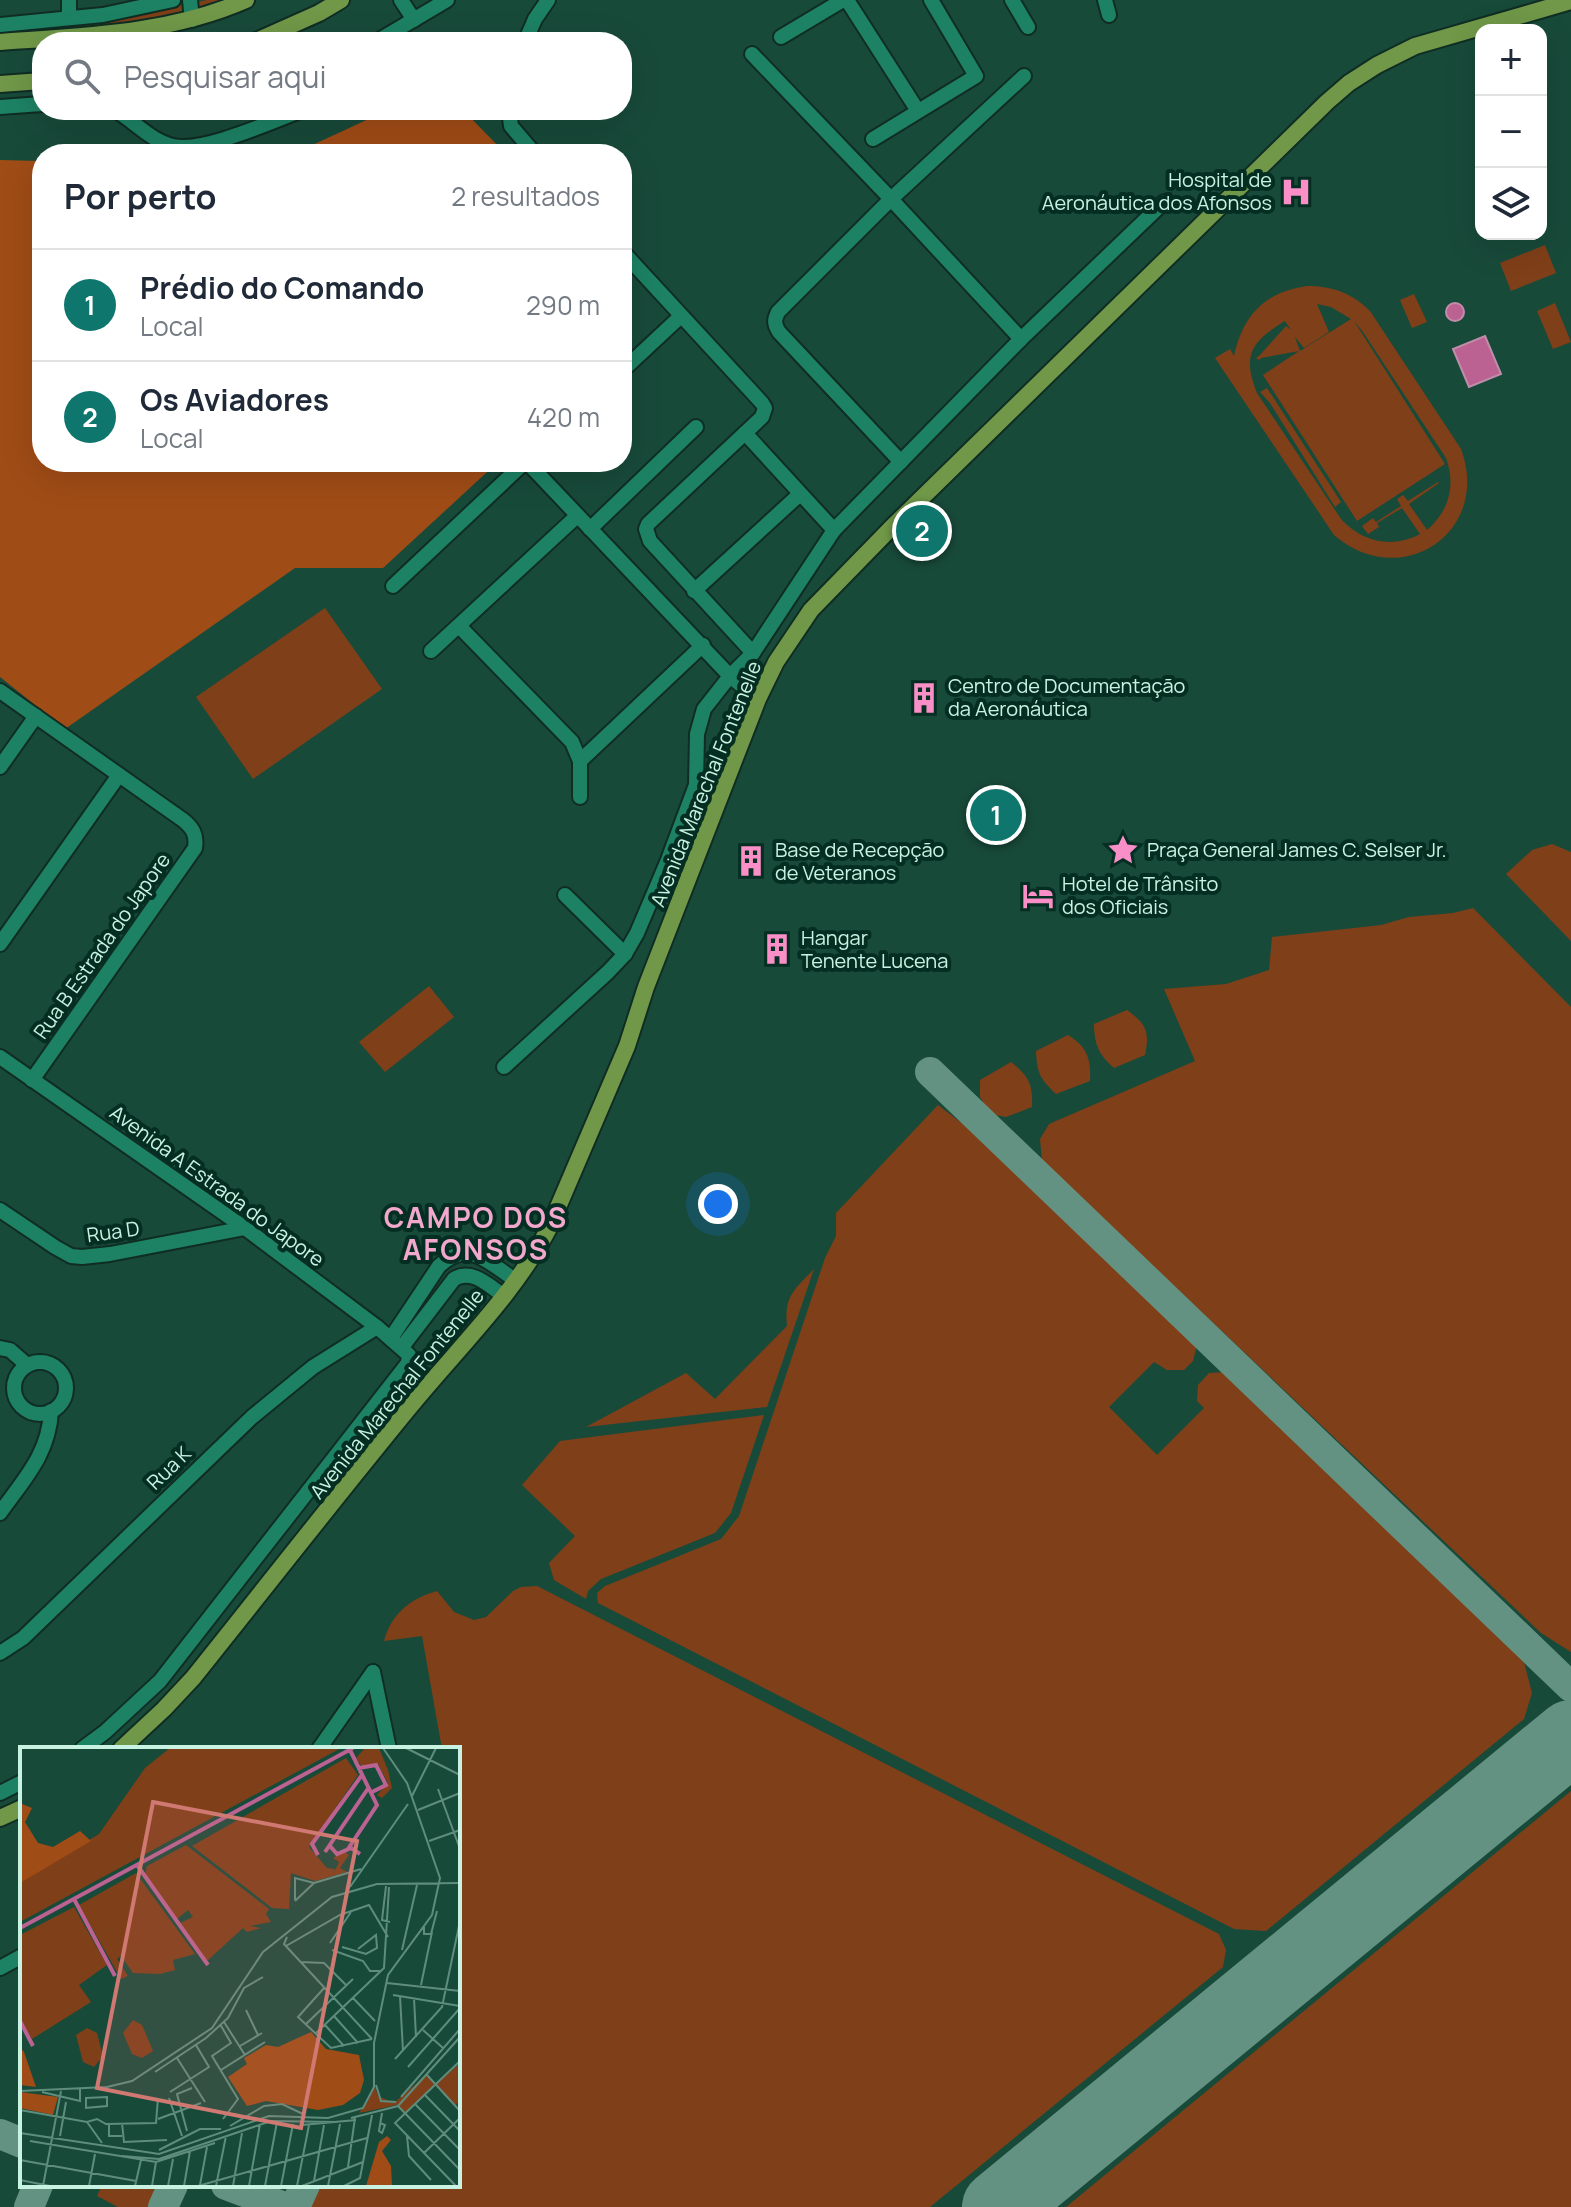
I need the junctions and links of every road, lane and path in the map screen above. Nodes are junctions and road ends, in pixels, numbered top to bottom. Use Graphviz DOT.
graph roads {
  1 [pos="69,0"];
  2 [pos="173,0"];
  3 [pos="190,0"];
  4 [pos="246,0"];
  5 [pos="341,0"];
  6 [pos="401,0"];
  7 [pos="447,0"];
  8 [pos="548,0"];
  9 [pos="845,0"];
  10 [pos="931,0"];
  11 [pos="1012,0"];
  12 [pos="1571,1"];
  13 [pos="427,6"];
  14 [pos="69,18"];
  15 [pos="192,20"];
  16 [pos="414,20"];
  17 [pos="0,25"];
  18 [pos="1028,27"];
  19 [pos="115,32"];
  20 [pos="276,32"];
  21 [pos="393,32"];
  22 [pos="529,32"];
  23 [pos="781,37"];
  24 [pos="32,39"];
  25 [pos="0,42"];
  26 [pos="752,54"];
  27 [pos="1024,76"];
  28 [pos="32,82"];
  29 [pos="0,84"];
  30 [pos="32,105"];
  31 [pos="0,107"];
  32 [pos="918,111"];
  33 [pos="129,120"];
  34 [pos="275,120"];
  35 [pos="510,120"];
  36 [pos="873,139"];
  37 [pos="167,144"];
  38 [pos="204,144"];
  39 [pos="526,144"];
  40 [pos="891,199"];
  41 [pos="1164,202"];
  42 [pos="632,262"];
  43 [pos="681,316"];
  44 [pos="1021,339"];
  45 [pos="632,362"];
  46 [pos="696,427"];
  47 [pos="745,433"];
  48 [pos="901,462"];
  49 [pos="515,472"];
  50 [pos="535,472"];
  51 [pos="800,494"];
  52 [pos="577,516"];
  53 [pos="590,529"];
  54 [pos="834,530"];
  55 [pos="393,586"];
  56 [pos="694,591"];
  57 [pos="459,626"];
  58 [pos="703,645"];
  59 [pos="431,651"];
  60 [pos="753,653"];
  61 [pos="730,676"];
  62 [pos="0,691"];
  63 [pos="758,699"];
  64 [pos="36,716"];
  65 [pos="580,761"];
  66 [pos="0,767"];
  67 [pos="119,775"];
  68 [pos="580,797"];
  69 [pos="565,895"];
  70 [pos="0,944"];
  71 [pos="625,954"];
  72 [pos="0,1057"];
  73 [pos="504,1067"];
  74 [pos="32,1080"];
  75 [pos="0,1210"];
  76 [pos="245,1228"];
  77 [pos="457,1254"];
  78 [pos="462,1274"];
  79 [pos="515,1280"];
  80 [pos="504,1296"];
  81 [pos="411,1307"];
  82 [pos="426,1318"];
  83 [pos="377,1327"];
  84 [pos="400,1346"];
  85 [pos="0,1348"];
  86 [pos="27,1365"];
  87 [pos="51,1411"];
  88 [pos="0,1513"];
  89 [pos="0,1653"];
  90 [pos="85,1747"];
  91 [pos="123,1747"];
  92 [pos="320,1747"];
  93 [pos="389,1747"];
  94 [pos="20,1783"];
  95 [pos="0,1793"];
  96 [pos="20,1809"];
  97 [pos="0,1818"];
  98 [pos="20,1957"];
  99 [pos="0,1968"];
  1 -- 14 [label="street"];
  2 -- 14 [label="street"];
  3 -- 15 [label="street"];
  4 -- 15 [label="main road"];
  5 -- 20 [label="main road"];
  6 -- 16 [label="street"];
  7 -- 13 [label="street"];
  8 -- 22 [label="street"];
  9 -- 23 [label="street"];
  9 -- 32 [label="street"];
  10 -- 32 [label="street"];
  11 -- 18 [label="street"];
  12 -- 63 [label="main road, Avenida Marechal Fontenelle"];
  13 -- 16 [label="street"];
  14 -- 17 [label="street"];
  15 -- 19 [label="main road"];
  16 -- 21 [label="street"];
  24 -- 25 [label="main road"];
  26 -- 40 [label="street"];
  27 -- 40 [label="street"];
  28 -- 29 [label="main road"];
  30 -- 31 [label="street"];
  32 -- 36 [label="street"];
  33 -- 37 [label="street"];
  34 -- 38 [label="street"];
  35 -- 39 [label="street"];
  40 -- 44 [label="street"];
  40 -- 48 [label="street"];
  41 -- 44 [label="street"];
  42 -- 43 [label="street"];
  43 -- 45 [label="street"];
  43 -- 47 [label="street"];
  44 -- 48 [label="street"];
  46 -- 53 [label="street"];
  47 -- 51 [label="street"];
  47 -- 56 [label="street"];
  48 -- 54 [label="street"];
  49 -- 55 [label="street"];
  50 -- 52 [label="street"];
  51 -- 54 [label="street"];
  51 -- 56 [label="street"];
  52 -- 53 [label="street"];
  52 -- 57 [label="street"];
  53 -- 58 [label="street"];
  54 -- 60 [label="street"];
  56 -- 60 [label="street"];
  57 -- 59 [label="street"];
  57 -- 65 [label="street"];
  58 -- 61 [label="street"];
  58 -- 65 [label="street"];
  60 -- 61 [label="street"];
  61 -- 63 [label="street"];
  61 -- 71 [label="street"];
  62 -- 64 [label="street, Rua B Estrada do Japore"];
  63 -- 79 [label="main road, Avenida Marechal Fontenelle"];
  64 -- 66 [label="street"];
  64 -- 67 [label="street, Rua B Estrada do Japore"];
  65 -- 68 [label="street"];
  67 -- 70 [label="street"];
  67 -- 74 [label="street, Rua B Estrada do Japore"];
  69 -- 71 [label="street"];
  71 -- 73 [label="street"];
  72 -- 74 [label="street, Avenida A Estrada do Japore"];
  74 -- 76 [label="street, Avenida A Estrada do Japore"];
  75 -- 76 [label="street, Rua D"];
  76 -- 83 [label="street, Avenida A Estrada do Japore"];
  77 -- 78 [label="street"];
  77 -- 79 [label="street"];
  77 -- 81 [label="street"];
  78 -- 80 [label="street"];
  78 -- 82 [label="street"];
  79 -- 80 [label="main road, Avenida Marechal Fontenelle"];
  80 -- 91 [label="main road, Avenida Marechal Fontenelle"];
  81 -- 82 [label="street"];
  81 -- 84 [label="street"];
  82 -- 84 [label="street"];
  83 -- 84 [label="street, Avenida A Estrada do Japore"];
  83 -- 89 [label="street, Rua K"];
  84 -- 90 [label="street"];
  85 -- 86 [label="street"];
  86 -- 87 [label="street"];
  86 -- 87 [label="street"];
  87 -- 88 [label="street"];
  92 -- 93 [label="street"];
  94 -- 95 [label="street"];
  96 -- 97 [label="main road"];
  98 -- 99 [label="street"];
}
